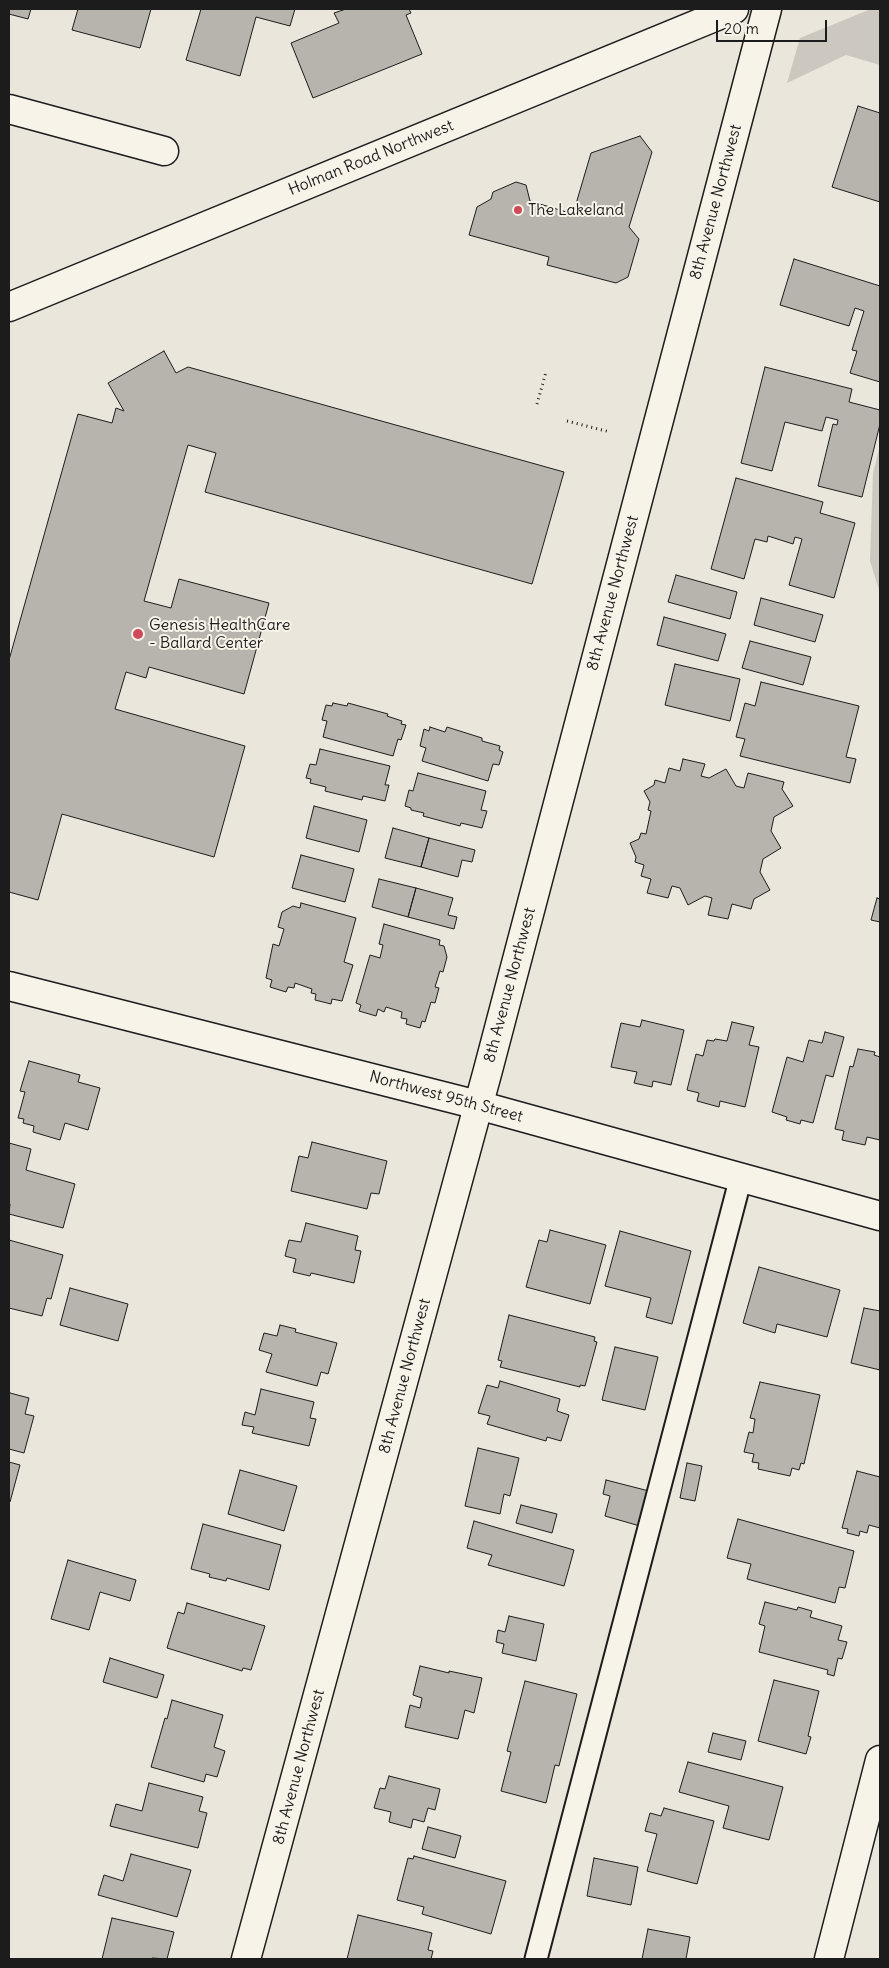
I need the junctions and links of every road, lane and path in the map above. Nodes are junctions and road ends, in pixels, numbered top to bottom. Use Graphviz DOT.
graph roads {
  1 [pos="766,9"];
  2 [pos="722,14"];
  3 [pos="9,110"];
  4 [pos="164,151"];
  5 [pos="9,307"];
  6 [pos="546,372"];
  7 [pos="537,404"];
  8 [pos="567,420"];
  9 [pos="610,432"];
  10 [pos="9,986"];
  11 [pos="478,1105"];
  12 [pos="741,1177"];
  13 [pos="880,1216"];
  14 [pos="880,1760"];
  15 [pos="246,1959"];
  16 [pos="536,1959"];
  17 [pos="828,1959"];
  1 -- 11 [label="street, 8th Avenue Northwest"];
  2 -- 5 [label="street, Holman Road Northwest"];
  3 -- 4 [label="street"];
  6 -- 7 [label="path"];
  8 -- 9 [label="path"];
  10 -- 11 [label="street, Northwest 95th Street"];
  11 -- 12 [label="street, Northwest 95th Street"];
  11 -- 15 [label="street, 8th Avenue Northwest"];
  12 -- 13 [label="street, Northwest 95th Street"];
  12 -- 16 [label="lane"];
  14 -- 17 [label="street"];
}
